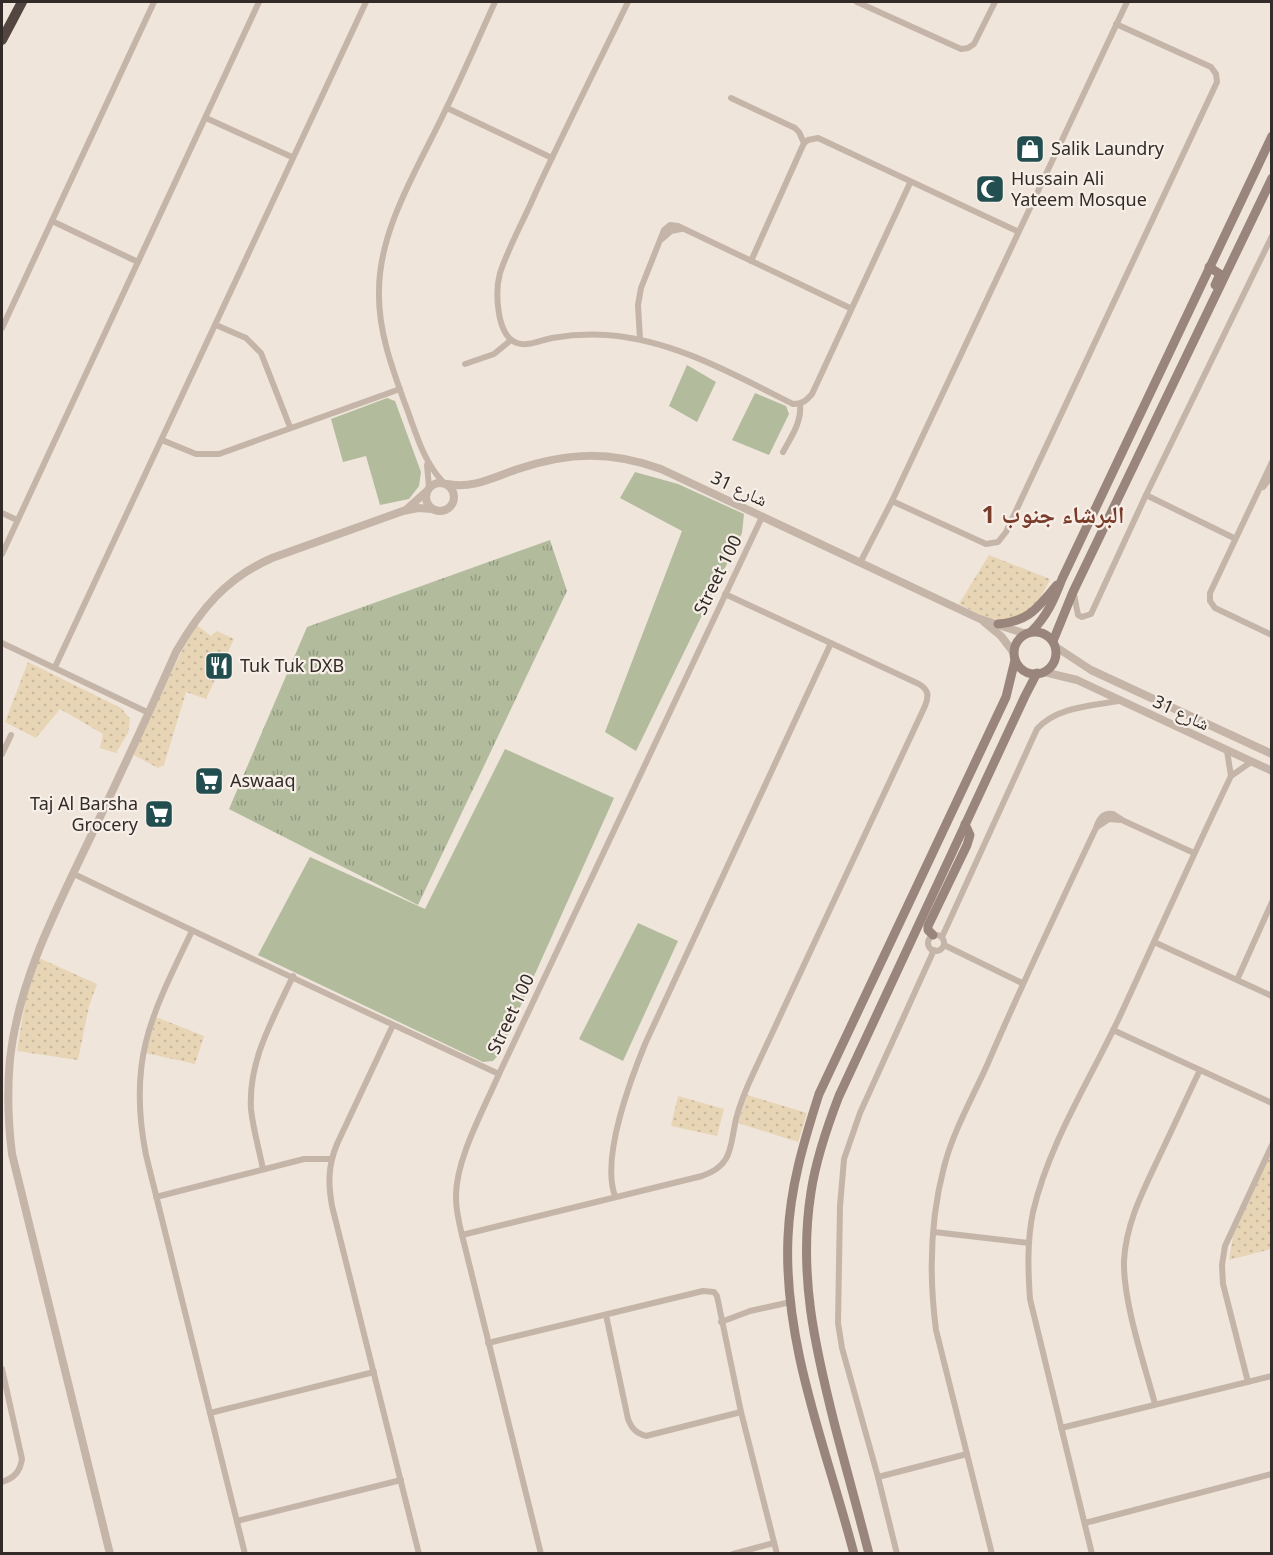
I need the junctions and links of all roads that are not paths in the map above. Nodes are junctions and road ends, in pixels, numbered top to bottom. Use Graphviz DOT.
graph roads {
  1 [pos="22,2"];
  2 [pos="154,2"];
  3 [pos="259,2"];
  4 [pos="366,2"];
  5 [pos="495,2"];
  6 [pos="628,2"];
  7 [pos="857,2"];
  8 [pos="995,2"];
  9 [pos="1127,2"];
  10 [pos="1116,24"];
  11 [pos="2,40"];
  12 [pos="731,98"];
  13 [pos="447,108"];
  14 [pos="206,118"];
  15 [pos="1272,136"];
  16 [pos="804,143"];
  17 [pos="292,157"];
  18 [pos="552,158"];
  19 [pos="1272,178"];
  20 [pos="910,183"];
  21 [pos="52,221"];
  22 [pos="1017,231"];
  23 [pos="1272,236"];
  24 [pos="751,261"];
  25 [pos="138,262"];
  26 [pos="1209,267"];
  27 [pos="850,308"];
  28 [pos="216,325"];
  29 [pos="1202,326"];
  30 [pos="2,328"];
  31 [pos="640,339"];
  32 [pos="511,340"];
  33 [pos="465,364"];
  34 [pos="400,389"];
  35 [pos="800,404"];
  36 [pos="290,427"];
  37 [pos="162,440"];
  38 [pos="783,452"];
  39 [pos="427,461"];
  40 [pos="1272,462"];
  41 [pos="1272,476"];
  42 [pos="445,483"];
  43 [pos="473,485"];
  44 [pos="428,489"];
  45 [pos="1146,495"];
  46 [pos="1257,495"];
  47 [pos="892,501"];
  48 [pos="454,502"];
  49 [pos="432,509"];
  50 [pos="404,511"];
  51 [pos="2,513"];
  52 [pos="762,517"];
  53 [pos="17,520"];
  54 [pos="1234,538"];
  55 [pos="2,554"];
  56 [pos="860,563"];
  57 [pos="1062,579"];
  58 [pos="1073,592"];
  59 [pos="725,594"];
  60 [pos="980,619"];
  61 [pos="998,624"];
  62 [pos="1028,633"];
  63 [pos="1272,635"];
  64 [pos="2,643"];
  65 [pos="831,643"];
  66 [pos="1054,644"];
  67 [pos="1015,656"];
  68 [pos="55,667"];
  69 [pos="1041,673"];
  70 [pos="1118,701"];
  71 [pos="149,713"];
  72 [pos="11,735"];
  73 [pos="1227,751"];
  74 [pos="2,754"];
  75 [pos="1272,754"];
  76 [pos="1251,762"];
  77 [pos="1272,771"];
  78 [pos="1231,776"];
  79 [pos="965,824"];
  80 [pos="1194,853"];
  81 [pos="74,874"];
  82 [pos="1272,902"];
  83 [pos="1270,910"];
  84 [pos="192,931"];
  85 [pos="938,936"];
  86 [pos="1154,942"];
  87 [pos="944,945"];
  88 [pos="934,950"];
  89 [pos="292,976"];
  90 [pos="1237,980"];
  91 [pos="1022,983"];
  92 [pos="1272,996"];
  93 [pos="393,1025"];
  94 [pos="1113,1030"];
  95 [pos="1200,1070"];
  96 [pos="499,1074"];
  97 [pos="5,1077"];
  98 [pos="5,1094"];
  99 [pos="1272,1103"];
  100 [pos="1272,1145"];
  101 [pos="331,1160"];
  102 [pos="263,1169"];
  103 [pos="615,1196"];
  104 [pos="156,1197"];
  105 [pos="934,1232"];
  106 [pos="462,1235"];
  107 [pos="1029,1243"];
  108 [pos="791,1302"];
  109 [pos="606,1315"];
  110 [pos="721,1322"];
  111 [pos="488,1343"];
  112 [pos="2,1369"];
  113 [pos="374,1372"];
  114 [pos="1272,1376"];
  115 [pos="1248,1382"];
  116 [pos="4,1387"];
  117 [pos="1155,1404"];
  118 [pos="741,1412"];
  119 [pos="210,1413"];
  120 [pos="1061,1428"];
  121 [pos="967,1454"];
  122 [pos="1272,1474"];
  123 [pos="878,1477"];
  124 [pos="401,1480"];
  125 [pos="2,1482"];
  126 [pos="237,1521"];
  127 [pos="1085,1522"];
  128 [pos="774,1543"];
  129 [pos="108,1552"];
  130 [pos="245,1554"];
  131 [pos="419,1554"];
  132 [pos="541,1554"];
  133 [pos="733,1554"];
  134 [pos="777,1554"];
  135 [pos="854,1554"];
  136 [pos="869,1554"];
  137 [pos="897,1554"];
  138 [pos="992,1554"];
  139 [pos="1092,1554"];
  1 -- 11 [label="highway"];
  2 -- 21 [label="street"];
  3 -- 14 [label="street"];
  4 -- 17 [label="street"];
  5 -- 13 [label="street"];
  6 -- 18 [label="street"];
  7 -- 8 [label="street"];
  9 -- 10 [label="street"];
  10 -- 22 [label="street"];
  10 -- 47 [label="street"];
  12 -- 16 [label="street"];
  13 -- 18 [label="street"];
  13 -- 34 [label="street"];
  14 -- 17 [label="street"];
  14 -- 25 [label="street"];
  15 -- 26 [label="main road"];
  16 -- 20 [label="street"];
  16 -- 24 [label="street"];
  17 -- 28 [label="street"];
  18 -- 32 [label="street"];
  19 -- 29 [label="main road"];
  20 -- 22 [label="street"];
  20 -- 27 [label="street"];
  21 -- 25 [label="street"];
  21 -- 30 [label="street"];
  22 -- 47 [label="street"];
  23 -- 45 [label="street"];
  24 -- 27 [label="street"];
  24 -- 31 [label="street"];
  25 -- 53 [label="street"];
  26 -- 29 [label="main road"];
  26 -- 57 [label="main road"];
  27 -- 35 [label="street"];
  28 -- 36 [label="street"];
  28 -- 37 [label="street"];
  29 -- 58 [label="main road"];
  31 -- 32 [label="street"];
  31 -- 35 [label="street"];
  32 -- 33 [label="street"];
  34 -- 36 [label="street"];
  34 -- 39 [label="street"];
  35 -- 38 [label="street"];
  36 -- 37 [label="street"];
  37 -- 68 [label="street"];
  39 -- 42 [label="street"];
  39 -- 44 [label="street"];
  40 -- 46 [label="street"];
  41 -- 46 [label="street"];
  42 -- 43 [label="street, شارع 31"];
  42 -- 44 [label="street"];
  42 -- 48 [label="street"];
  43 -- 48 [label="street, شارع 31"];
  43 -- 52 [label="street, شارع 31"];
  44 -- 49 [label="street"];
  44 -- 50 [label="street"];
  45 -- 54 [label="street"];
  45 -- 58 [label="street"];
  46 -- 54 [label="street"];
  47 -- 56 [label="street"];
  48 -- 49 [label="street"];
  49 -- 50 [label="street"];
  50 -- 71 [label="street"];
  51 -- 53 [label="street"];
  52 -- 56 [label="street, شارع 31"];
  52 -- 59 [label="street, Street 100"];
  53 -- 55 [label="street"];
  54 -- 63 [label="street"];
  56 -- 60 [label="street, شارع 31"];
  57 -- 61 [label="main road"];
  57 -- 62 [label="main road"];
  58 -- 66 [label="main road"];
  59 -- 65 [label="street"];
  59 -- 96 [label="street, Street 100"];
  60 -- 61 [label="street, شارع 31"];
  60 -- 67 [label="street, شارع 31"];
  61 -- 62 [label="street, شارع 31"];
  62 -- 66 [label="main road"];
  62 -- 67 [label="main road"];
  64 -- 68 [label="street"];
  65 -- 103 [label="street"];
  65 -- 103 [label="street"];
  66 -- 69 [label="main road"];
  66 -- 75 [label="street, شارع 31"];
  67 -- 69 [label="main road"];
  67 -- 108 [label="main road"];
  68 -- 71 [label="street"];
  69 -- 70 [label="street, شارع 31"];
  69 -- 79 [label="main road"];
  70 -- 73 [label="street, شارع 31"];
  70 -- 85 [label="street"];
  71 -- 81 [label="street"];
  72 -- 74 [label="street"];
  73 -- 76 [label="street, شارع 31"];
  73 -- 78 [label="street"];
  76 -- 77 [label="street, شارع 31"];
  76 -- 78 [label="street"];
  78 -- 80 [label="street"];
  79 -- 85 [label="main road"];
  79 -- 136 [label="main road"];
  80 -- 86 [label="street"];
  80 -- 91 [label="street"];
  81 -- 84 [label="street"];
  81 -- 97 [label="street"];
  82 -- 83 [label="street"];
  83 -- 90 [label="street"];
  84 -- 89 [label="street"];
  84 -- 104 [label="street"];
  85 -- 87 [label="street"];
  85 -- 88 [label="street"];
  86 -- 90 [label="street"];
  86 -- 94 [label="street"];
  87 -- 88 [label="street"];
  87 -- 91 [label="street"];
  88 -- 123 [label="street"];
  89 -- 93 [label="street"];
  89 -- 102 [label="street"];
  90 -- 92 [label="street"];
  91 -- 105 [label="street"];
  93 -- 96 [label="street"];
  93 -- 101 [label="street"];
  94 -- 95 [label="street"];
  94 -- 107 [label="street"];
  95 -- 99 [label="street"];
  95 -- 117 [label="street"];
  96 -- 106 [label="street, Street 100"];
  97 -- 98 [label="street"];
  98 -- 129 [label="street"];
  100 -- 115 [label="street"];
  101 -- 102 [label="street"];
  101 -- 113 [label="street"];
  102 -- 104 [label="street"];
  103 -- 106 [label="street"];
  104 -- 119 [label="street"];
  105 -- 107 [label="street"];
  105 -- 121 [label="street"];
  106 -- 111 [label="street, Street 100"];
  107 -- 120 [label="street"];
  108 -- 110 [label="street"];
  108 -- 135 [label="main road"];
  109 -- 110 [label="street"];
  109 -- 111 [label="street"];
  109 -- 118 [label="street"];
  110 -- 118 [label="street"];
  111 -- 132 [label="street, Street 100"];
  112 -- 116 [label="street"];
  113 -- 119 [label="street"];
  113 -- 124 [label="street"];
  114 -- 115 [label="street"];
  115 -- 117 [label="street"];
  116 -- 125 [label="street"];
  117 -- 120 [label="street"];
  118 -- 128 [label="street"];
  119 -- 126 [label="street"];
  120 -- 127 [label="street"];
  121 -- 123 [label="street"];
  121 -- 138 [label="street"];
  122 -- 127 [label="street"];
  123 -- 137 [label="street"];
  124 -- 126 [label="street"];
  124 -- 131 [label="street"];
  126 -- 130 [label="street"];
  127 -- 139 [label="street"];
  128 -- 133 [label="street"];
  128 -- 134 [label="street"];
}
